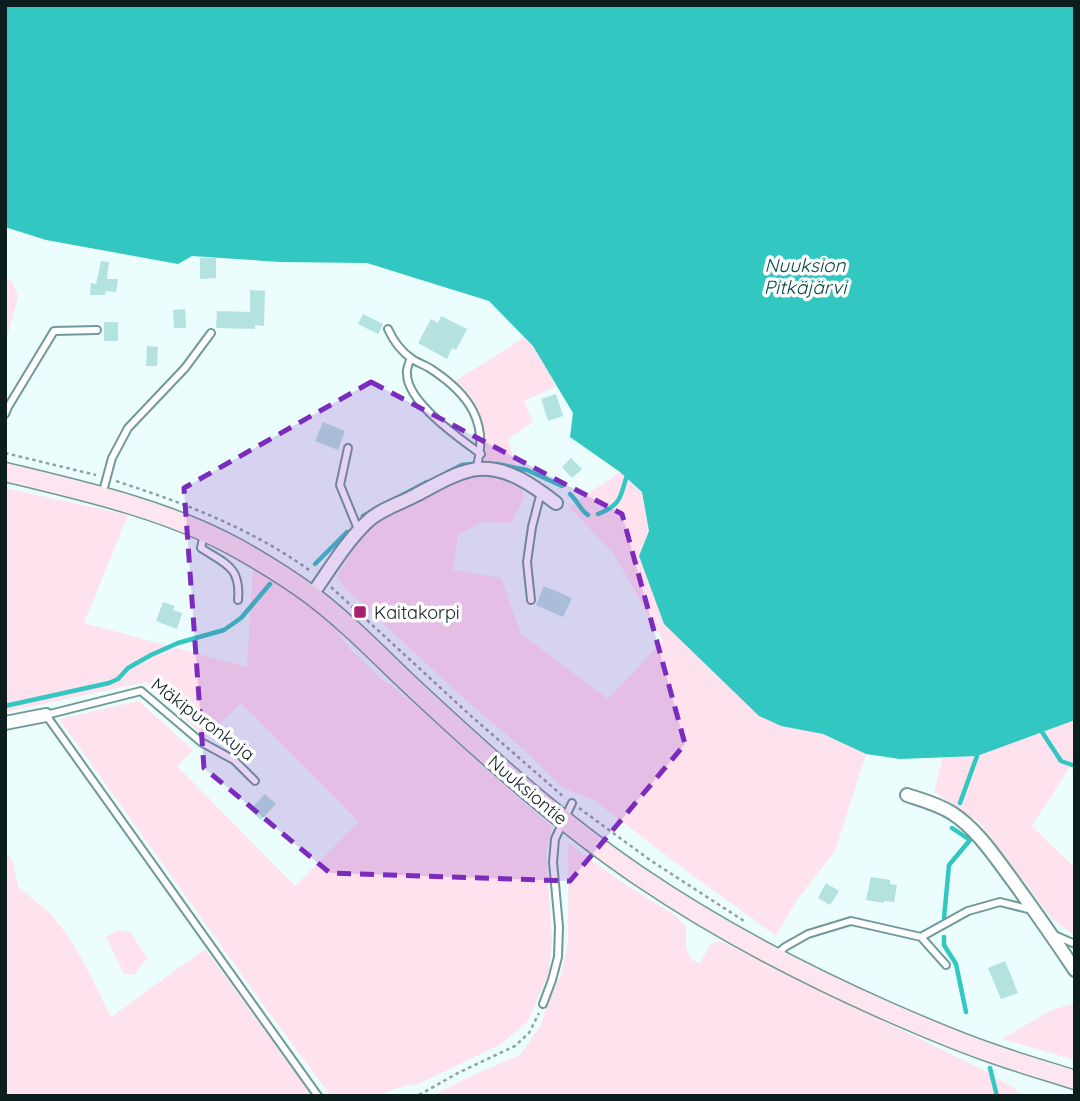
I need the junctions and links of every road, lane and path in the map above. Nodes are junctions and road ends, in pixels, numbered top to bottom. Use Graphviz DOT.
graph roads {
  1 [pos="388,329"];
  2 [pos="97,330"];
  3 [pos="211,333"];
  4 [pos="411,358"];
  5 [pos="5,414"];
  6 [pos="348,448"];
  7 [pos="5,453"];
  8 [pos="481,454"];
  9 [pos="477,469"];
  10 [pos="5,472"];
  11 [pos="107,478"];
  12 [pos="541,492"];
  13 [pos="102,497"];
  14 [pos="556,503"];
  15 [pos="359,531"];
  16 [pos="205,532"];
  17 [pos="323,580"];
  18 [pos="312,596"];
  19 [pos="238,600"];
  20 [pos="531,600"];
  21 [pos="46,715"];
  22 [pos="5,723"];
  23 [pos="255,781"];
  24 [pos="907,794"];
  25 [pos="572,803"];
  26 [pos="564,820"];
  27 [pos="1034,911"];
  28 [pos="751,925"];
  29 [pos="1051,933"];
  30 [pos="921,937"];
  31 [pos="1075,944"];
  32 [pos="773,957"];
  33 [pos="946,965"];
  34 [pos="1075,970"];
  35 [pos="543,1004"];
  36 [pos="1075,1080"];
  37 [pos="318,1096"];
  38 [pos="412,1096"];
  1 -- 4 [label="lane"];
  2 -- 5 [label="lane"];
  3 -- 11 [label="lane"];
  4 -- 8 [label="lane"];
  4 -- 8 [label="lane"];
  6 -- 15 [label="lane"];
  7 -- 11 [label="path"];
  8 -- 9 [label="lane"];
  9 -- 12 [label="street"];
  9 -- 15 [label="street"];
  10 -- 13 [label="street, Nuuksiontie"];
  11 -- 13 [label="lane"];
  11 -- 17 [label="path"];
  12 -- 14 [label="street"];
  12 -- 20 [label="lane"];
  13 -- 16 [label="street, Nuuksiontie"];
  15 -- 17 [label="street"];
  16 -- 18 [label="street, Nuuksiontie"];
  16 -- 19 [label="lane"];
  17 -- 18 [label="street"];
  17 -- 25 [label="path"];
  18 -- 26 [label="street, Nuuksiontie"];
  21 -- 22 [label="street, Mäkipuronkuja"];
  21 -- 23 [label="lane, Mäkipuronkuja"];
  21 -- 37 [label="lane"];
  24 -- 27 [label="street"];
  25 -- 26 [label="lane"];
  25 -- 28 [label="path"];
  26 -- 32 [label="street, Nuuksiontie"];
  26 -- 35 [label="lane"];
  27 -- 29 [label="street"];
  27 -- 30 [label="lane"];
  29 -- 31 [label="lane"];
  29 -- 34 [label="street"];
  30 -- 32 [label="lane"];
  30 -- 33 [label="lane"];
  32 -- 36 [label="street, Nuuksiontie"];
  35 -- 38 [label="path"];
}
